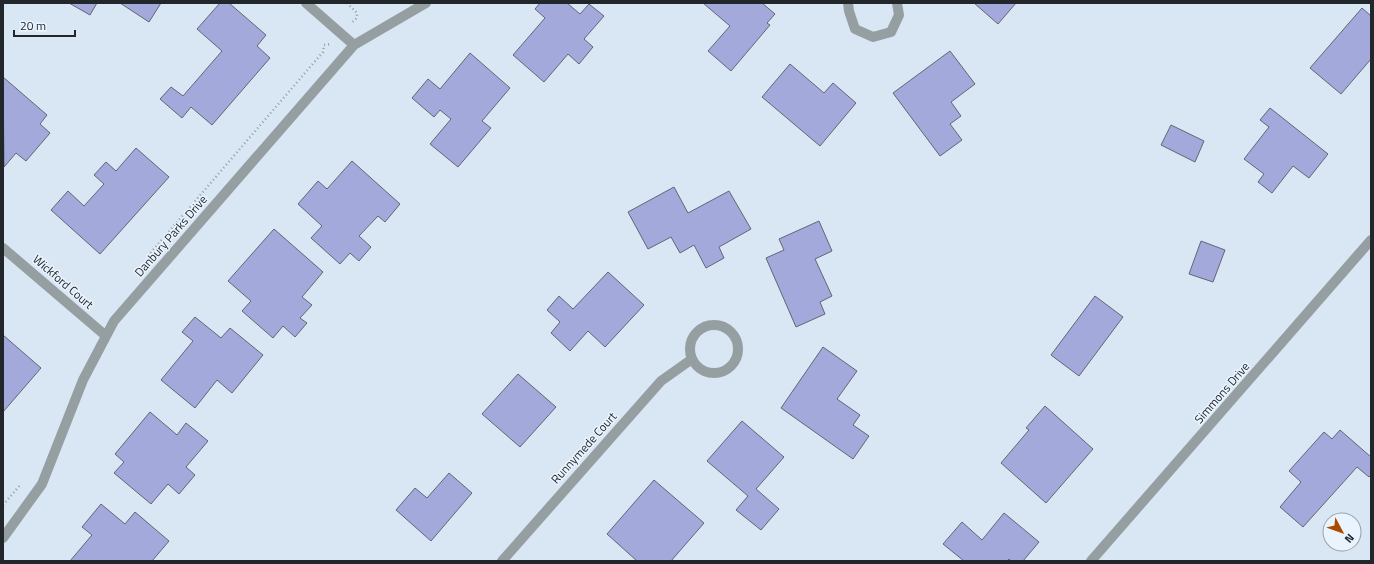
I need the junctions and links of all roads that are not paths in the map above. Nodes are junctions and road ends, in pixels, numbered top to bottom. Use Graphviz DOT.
graph roads {
  1 [pos="306,3"];
  2 [pos="426,3"];
  3 [pos="848,3"];
  4 [pos="897,3"];
  5 [pos="354,45"];
  6 [pos="1371,240"];
  7 [pos="3,248"];
  8 [pos="106,336"];
  9 [pos="692,359"];
  10 [pos="3,538"];
  11 [pos="502,561"];
  12 [pos="1091,561"];
  1 -- 5 [label="street"];
  2 -- 5 [label="street, Danbury Parks Drive"];
  3 -- 4 [label="street"];
  5 -- 8 [label="street, Danbury Parks Drive"];
  6 -- 12 [label="street, Simmons Drive"];
  7 -- 8 [label="street, Wickford Court"];
  8 -- 10 [label="street, Danbury Parks Drive"];
  9 -- 9 [label="street"];
  9 -- 11 [label="street, Runnymede Court"];
}
